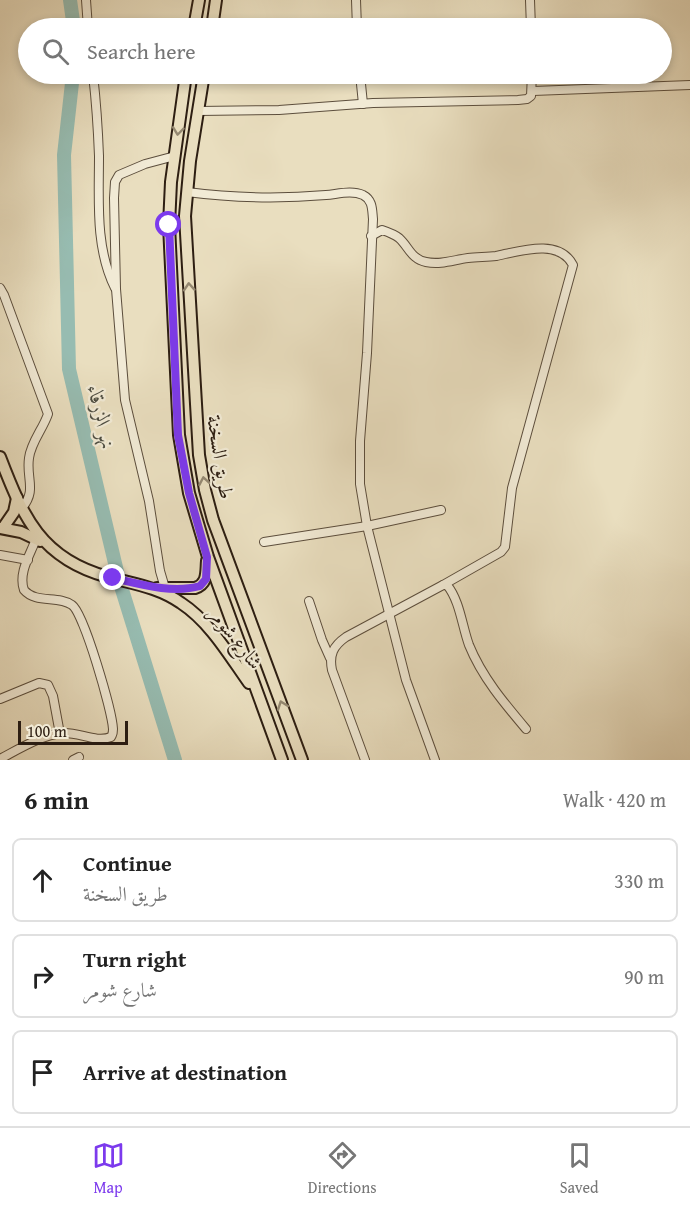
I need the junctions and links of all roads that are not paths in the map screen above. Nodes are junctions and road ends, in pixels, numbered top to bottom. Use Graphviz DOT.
graph roads {
  1 [pos="86,0"];
  2 [pos="199,0"];
  3 [pos="216,0"];
  4 [pos="356,0"];
  5 [pos="530,0"];
  6 [pos="87,18"];
  7 [pos="196,18"];
  8 [pos="213,18"];
  9 [pos="357,18"];
  10 [pos="531,18"];
  11 [pos="94,84"];
  12 [pos="185,84"];
  13 [pos="202,84"];
  14 [pos="361,84"];
  15 [pos="533,84"];
  16 [pos="690,85"];
  17 [pos="533,91"];
  18 [pos="363,104"];
  19 [pos="198,111"];
  20 [pos="175,156"];
  21 [pos="187,192"];
  22 [pos="371,236"];
  23 [pos="0,288"];
  24 [pos="116,289"];
  25 [pos="195,401"];
  26 [pos="177,402"];
  27 [pos="0,457"];
  28 [pos="19,503"];
  29 [pos="441,510"];
  30 [pos="2,526"];
  31 [pos="367,526"];
  32 [pos="35,535"];
  33 [pos="264,542"];
  34 [pos="0,555"];
  35 [pos="207,557"];
  36 [pos="27,560"];
  37 [pos="443,585"];
  38 [pos="152,588"];
  39 [pos="165,588"];
  40 [pos="309,601"];
  41 [pos="389,615"];
  42 [pos="330,657"];
  43 [pos="257,694"];
  44 [pos="0,699"];
  45 [pos="526,729"];
  46 [pos="60,734"];
  47 [pos="0,759"];
  48 [pos="282,760"];
  49 [pos="302,760"];
  50 [pos="365,760"];
  51 [pos="435,760"];
  1 -- 6 [label="street"];
  2 -- 7 [label="main road"];
  3 -- 8 [label="main road"];
  4 -- 9 [label="street"];
  5 -- 10 [label="street"];
  11 -- 24 [label="street"];
  12 -- 20 [label="main road, طريق السخنة, one-way"];
  13 -- 19 [label="main road, طريق السخنة"];
  14 -- 18 [label="street"];
  15 -- 17 [label="street"];
  16 -- 17 [label="street"];
  17 -- 18 [label="street"];
  18 -- 19 [label="street"];
  19 -- 21 [label="main road, طريق السخنة"];
  20 -- 24 [label="street"];
  20 -- 26 [label="main road, طريق السخنة"];
  21 -- 22 [label="street"];
  25 -- 21 [label="main road, طريق السخنة, one-way"];
  22 -- 31 [label="street"];
  22 -- 37 [label="street"];
  23 -- 28 [label="street"];
  24 -- 39 [label="street"];
  25 -- 26 [label="main road"];
  49 -- 25 [label="main road, طريق السخنة, one-way"];
  26 -- 35 [label="main road, طريق السخنة"];
  27 -- 28 [label="main road, شارع شومر"];
  28 -- 30 [label="main road"];
  28 -- 32 [label="main road, شارع شومر"];
  29 -- 31 [label="street"];
  30 -- 32 [label="main road"];
  31 -- 33 [label="street"];
  31 -- 41 [label="street"];
  32 -- 36 [label="street"];
  32 -- 38 [label="main road, شارع شومر"];
  34 -- 36 [label="street"];
  35 -- 39 [label="main road, شارع شومر"];
  35 -- 43 [label="main road, طريق السخنة"];
  36 -- 46 [label="street"];
  37 -- 41 [label="street"];
  37 -- 45 [label="street"];
  38 -- 39 [label="main road, شارع شومر"];
  38 -- 43 [label="main road, شارع شومر"];
  40 -- 42 [label="street"];
  41 -- 42 [label="street"];
  41 -- 51 [label="street"];
  42 -- 50 [label="street"];
  43 -- 48 [label="main road, طريق السخنة"];
  44 -- 46 [label="street"];
  46 -- 47 [label="street"];
}
